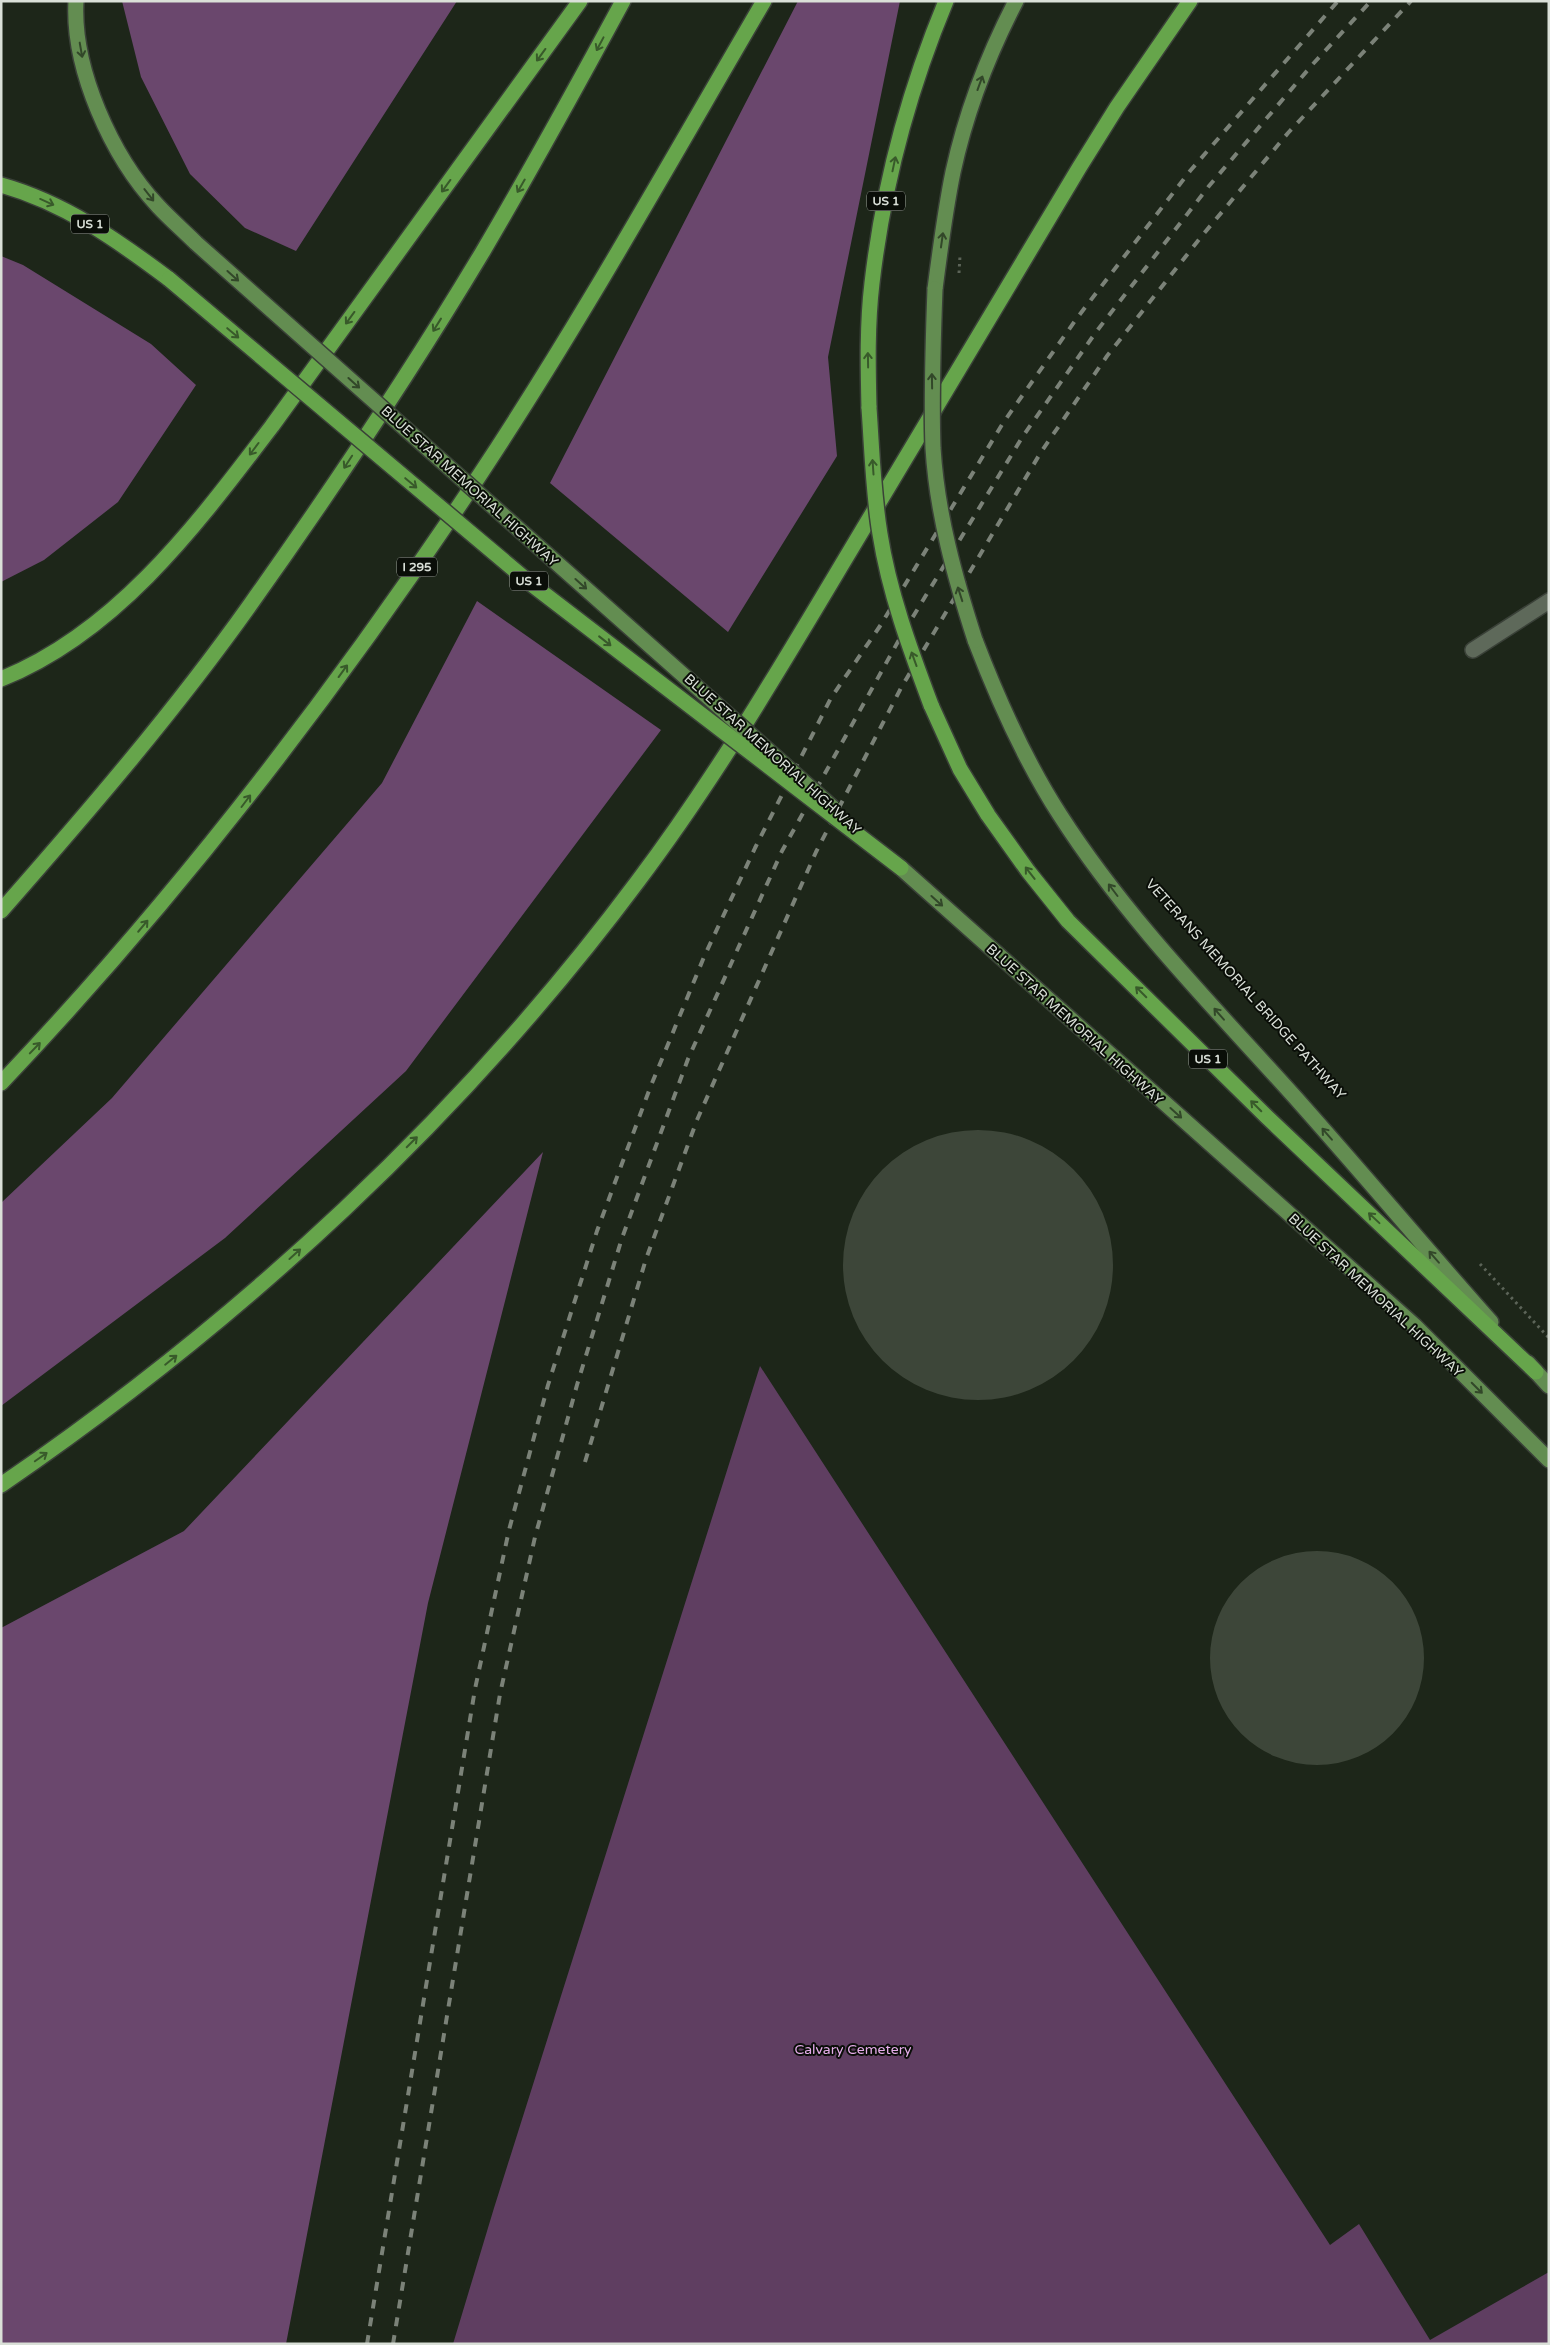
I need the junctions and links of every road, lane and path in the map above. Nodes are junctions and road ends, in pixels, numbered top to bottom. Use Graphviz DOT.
graph roads {
  1 [pos="76,1"];
  2 [pos="580,1"];
  3 [pos="623,1"];
  4 [pos="764,1"];
  5 [pos="946,1"];
  6 [pos="1016,1"];
  7 [pos="1190,1"];
  8 [pos="1,185"];
  9 [pos="960,256"];
  10 [pos="959,275"];
  11 [pos="1549,601"];
  12 [pos="1473,650"];
  13 [pos="1,679"];
  14 [pos="901,868"];
  15 [pos="1,911"];
  16 [pos="1,1083"];
  17 [pos="1474,1257"];
  18 [pos="1549,1338"];
  19 [pos="1536,1372"];
  20 [pos="1549,1386"];
  21 [pos="1549,1460"];
  22 [pos="1,1485"];
  1 -- 14 [label="main road, BLUE STAR MEMORIAL HIGHWAY, one-way, bridge"];
  2 -- 13 [label="highway, one-way"];
  3 -- 15 [label="highway, one-way"];
  16 -- 4 [label="highway, I 295, one-way"];
  19 -- 5 [label="highway, US 1, one-way, bridge"];
  19 -- 6 [label="main road, one-way, bridge"];
  22 -- 7 [label="highway, one-way"];
  8 -- 14 [label="highway, US 1, one-way, bridge"];
  9 -- 10 [label="path, bridge"];
  11 -- 12 [label="lane"];
  14 -- 21 [label="main road, BLUE STAR MEMORIAL HIGHWAY / US 1, one-way"];
  17 -- 18 [label="path"];
  19 -- 20 [label="main road, US 1"];
}
